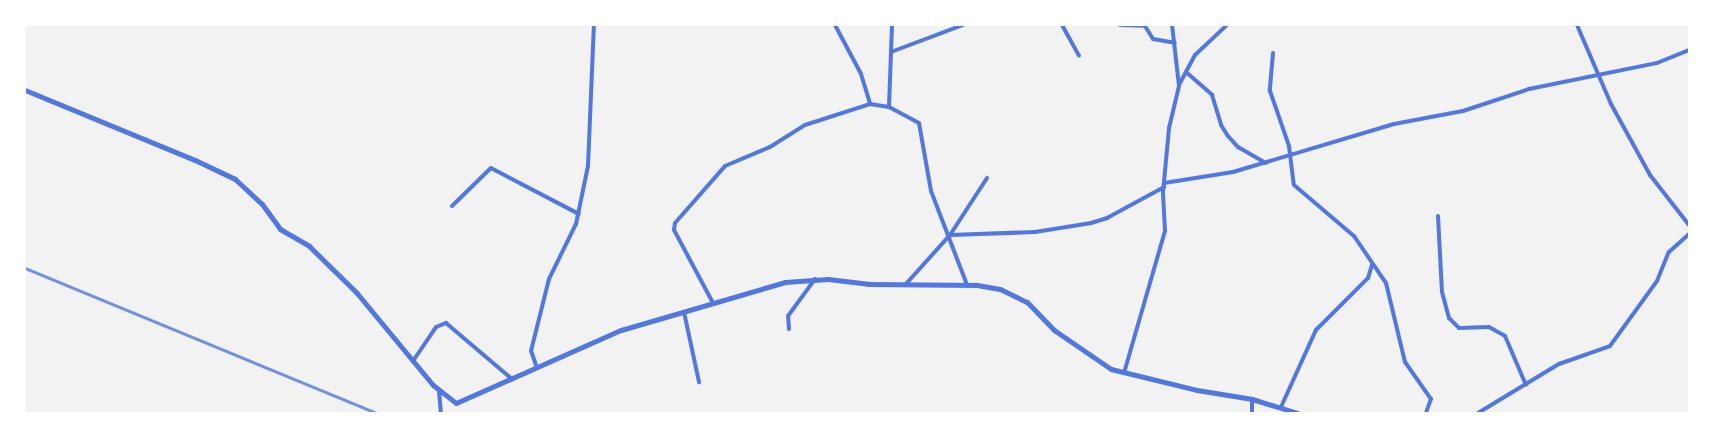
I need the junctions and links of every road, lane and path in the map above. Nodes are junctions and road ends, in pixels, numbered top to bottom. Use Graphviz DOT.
graph roads {
  1 [pos="594,25"];
  2 [pos="835,25"];
  3 [pos="892,25"];
  4 [pos="963,25"];
  5 [pos="1062,25"];
  6 [pos="1120,25"];
  7 [pos="1172,25"];
  8 [pos="1227,25"];
  9 [pos="1576,25"];
  10 [pos="1175,43"];
  11 [pos="1689,50"];
  12 [pos="891,52"];
  13 [pos="1273,53"];
  14 [pos="1079,56"];
  15 [pos="1186,72"];
  16 [pos="1597,74"];
  17 [pos="1179,86"];
  18 [pos="25,90"];
  19 [pos="870,104"];
  20 [pos="889,107"];
  21 [pos="1289,155"];
  22 [pos="1266,163"];
  23 [pos="987,178"];
  24 [pos="1164,185"];
  25 [pos="452,206"];
  26 [pos="579,214"];
  27 [pos="1438,216"];
  28 [pos="1689,225"];
  29 [pos="1689,234"];
  30 [pos="950,235"];
  31 [pos="947,239"];
  32 [pos="1372,265"];
  33 [pos="815,279"];
  34 [pos="905,285"];
  35 [pos="967,285"];
  36 [pos="712,303"];
  37 [pos="684,312"];
  38 [pos="789,329"];
  39 [pos="413,361"];
  40 [pos="537,368"];
  41 [pos="1124,374"];
  42 [pos="512,379"];
  43 [pos="699,382"];
  44 [pos="1526,385"];
  45 [pos="439,391"];
  46 [pos="1252,399"];
  47 [pos="1281,407"];
  48 [pos="441,413"];
  49 [pos="1252,413"];
  50 [pos="1297,413"];
  51 [pos="1426,413"];
  52 [pos="1478,413"];
  1 -- 26 [label="street"];
  2 -- 19 [label="street"];
  3 -- 12 [label="street"];
  4 -- 12 [label="street"];
  5 -- 14 [label="street"];
  6 -- 10 [label="street"];
  7 -- 10 [label="street"];
  8 -- 15 [label="street"];
  9 -- 16 [label="street"];
  10 -- 17 [label="street"];
  11 -- 16 [label="street"];
  12 -- 20 [label="street"];
  13 -- 21 [label="street"];
  15 -- 17 [label="street"];
  15 -- 22 [label="street"];
  16 -- 21 [label="street"];
  16 -- 28 [label="street"];
  17 -- 24 [label="street"];
  18 -- 39 [label="street"];
  19 -- 20 [label="street"];
  19 -- 36 [label="street"];
  20 -- 31 [label="street"];
  21 -- 22 [label="street"];
  21 -- 32 [label="street"];
  22 -- 24 [label="street"];
  23 -- 30 [label="street"];
  24 -- 30 [label="street"];
  24 -- 41 [label="street"];
  25 -- 26 [label="street"];
  26 -- 40 [label="street"];
  27 -- 44 [label="street"];
  29 -- 44 [label="street"];
  30 -- 31 [label="street"];
  31 -- 34 [label="street"];
  31 -- 35 [label="street"];
  32 -- 47 [label="street"];
  32 -- 51 [label="street"];
  33 -- 34 [label="street"];
  33 -- 36 [label="street"];
  33 -- 38 [label="street"];
  34 -- 35 [label="street"];
  35 -- 41 [label="street"];
  36 -- 37 [label="street"];
  37 -- 40 [label="street"];
  37 -- 43 [label="street"];
  39 -- 42 [label="street"];
  39 -- 45 [label="street"];
  40 -- 42 [label="street"];
  41 -- 46 [label="street"];
  42 -- 45 [label="street"];
  44 -- 52 [label="street"];
  45 -- 48 [label="street"];
  46 -- 47 [label="street"];
  46 -- 49 [label="street"];
  47 -- 50 [label="street"];
}
